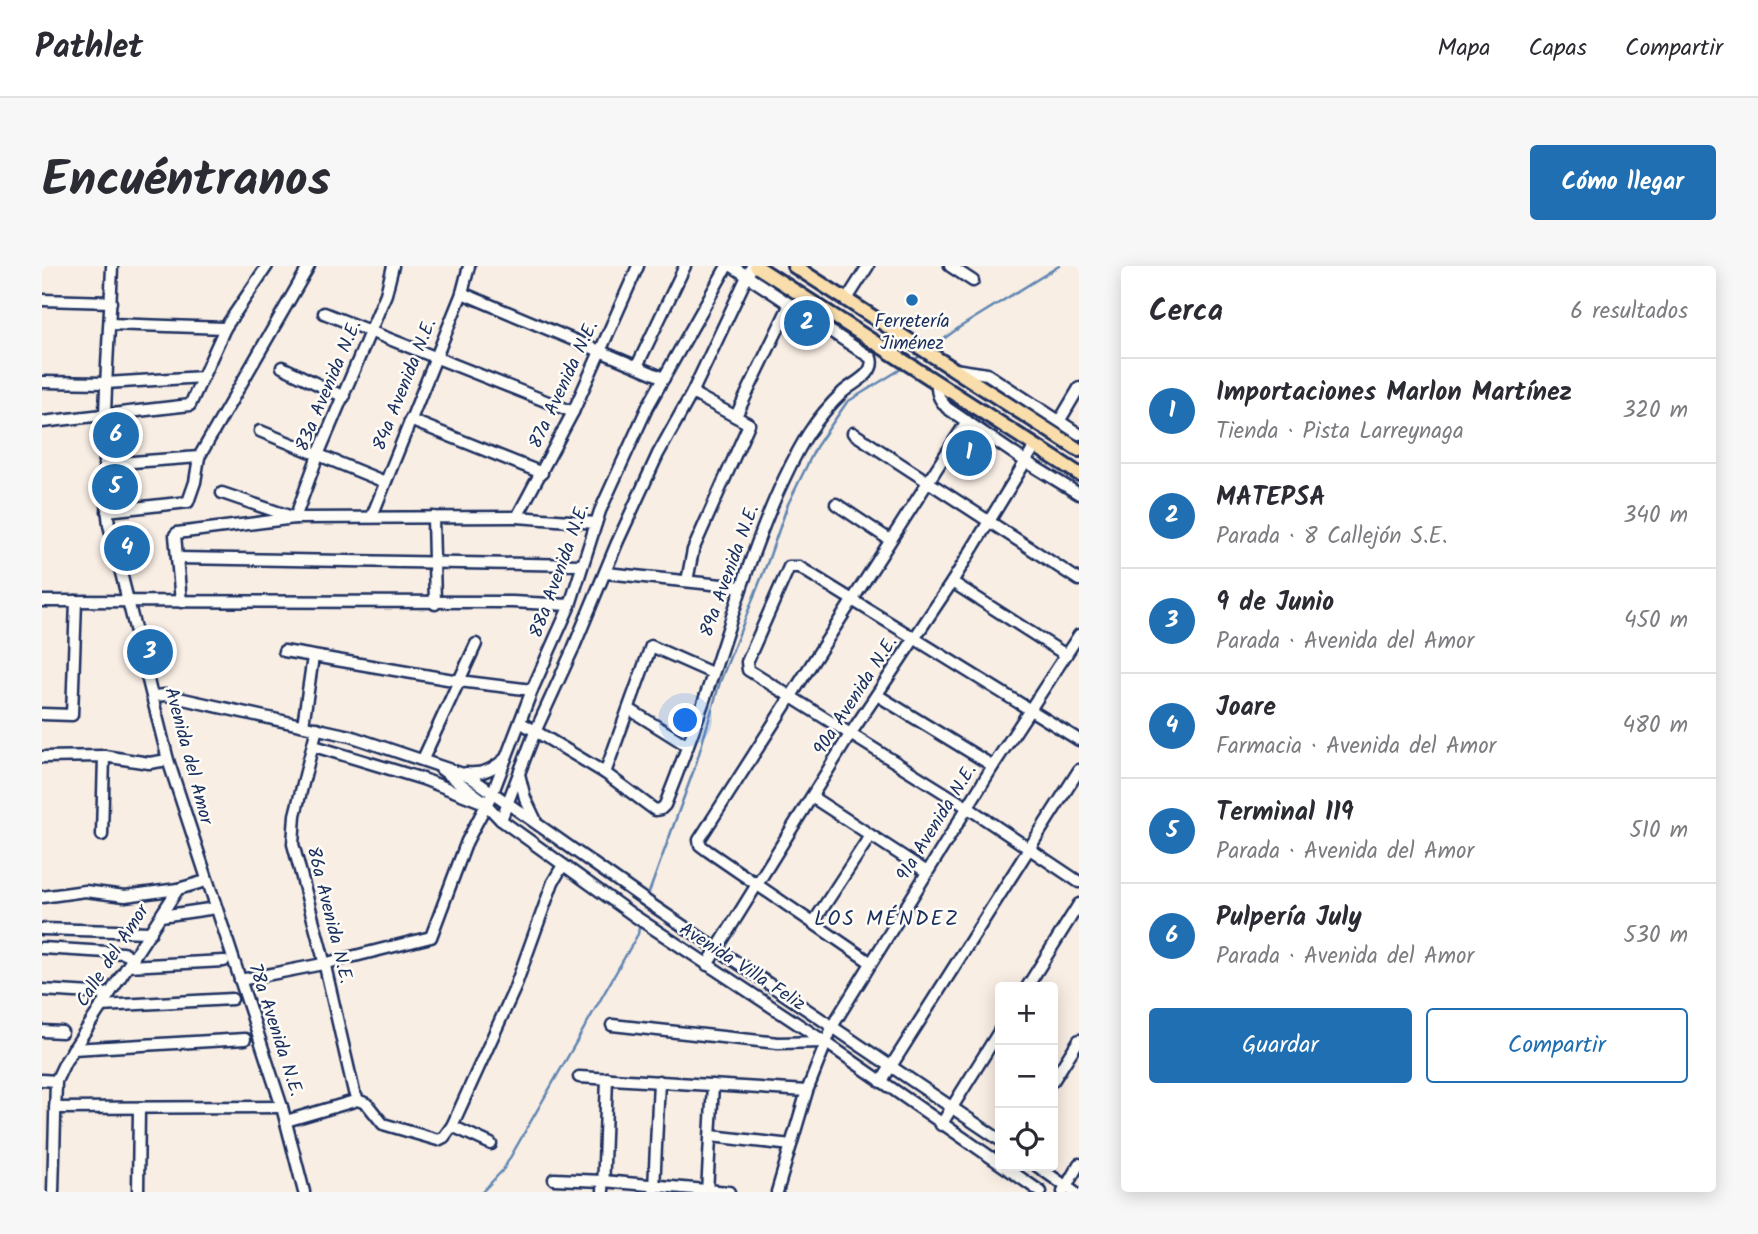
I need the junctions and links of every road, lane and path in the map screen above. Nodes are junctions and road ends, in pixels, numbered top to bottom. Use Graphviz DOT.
graph roads {
  1 [pos="112,266"];
  2 [pos="267,266"];
  3 [pos="309,266"];
  4 [pos="393,266"];
  5 [pos="469,266"];
  6 [pos="638,266"];
  7 [pos="685,266"];
  8 [pos="730,266"];
  9 [pos="794,266"];
  10 [pos="868,266"];
  11 [pos="950,266"];
  12 [pos="752,269"];
  13 [pos="973,281"];
  14 [pos="462,293"];
  15 [pos="847,299"];
  16 [pos="42,300"];
  17 [pos="111,302"];
  18 [pos="790,304"];
  19 [pos="821,308"];
  20 [pos="324,313"];
  21 [pos="884,323"];
  22 [pos="110,324"];
  23 [pos="225,328"];
  24 [pos="371,332"];
  25 [pos="844,332"];
  26 [pos="600,351"];
  27 [pos="435,357"];
  28 [pos="637,366"];
  29 [pos="949,366"];
  30 [pos="282,367"];
  31 [pos="203,377"];
  32 [pos="664,378"];
  33 [pos="42,382"];
  34 [pos="106,383"];
  35 [pos="937,383"];
  36 [pos="1079,388"];
  37 [pos="692,393"];
  38 [pos="344,397"];
  39 [pos="573,412"];
  40 [pos="736,416"];
  41 [pos="107,417"];
  42 [pos="410,420"];
  43 [pos="1060,420"];
  44 [pos="967,421"];
  45 [pos="42,422"];
  46 [pos="1012,430"];
  47 [pos="260,431"];
  48 [pos="853,433"];
  49 [pos="1079,434"];
  50 [pos="1035,446"];
  51 [pos="1079,450"];
  52 [pos="318,455"];
  53 [pos="199,457"];
  54 [pos="1025,461"];
  55 [pos="1079,462"];
  56 [pos="106,464"];
  57 [pos="542,473"];
  58 [pos="1079,474"];
  59 [pos="385,482"];
  60 [pos="927,482"];
  61 [pos="222,493"];
  62 [pos="1079,494"];
  63 [pos="836,505"];
  64 [pos="107,511"];
  65 [pos="372,516"];
  66 [pos="433,517"];
  67 [pos="517,517"];
  68 [pos="295,518"];
  69 [pos="989,521"];
  70 [pos="596,523"];
  71 [pos="890,540"];
  72 [pos="177,558"];
  73 [pos="434,562"];
  74 [pos="582,565"];
  75 [pos="606,573"];
  76 [pos="1079,580"];
  77 [pos="687,581"];
  78 [pos="953,582"];
  79 [pos="741,587"];
  80 [pos="853,599"];
  81 [pos="42,601"];
  82 [pos="76,601"];
  83 [pos="128,601"];
  84 [pos="181,602"];
  85 [pos="435,604"];
  86 [pos="570,605"];
  87 [pos="1079,635"];
  88 [pos="915,636"];
  89 [pos="476,644"];
  90 [pos="284,651"];
  91 [pos="1066,655"];
  92 [pos="313,657"];
  93 [pos="712,673"];
  94 [pos="459,681"];
  95 [pos="532,690"];
  96 [pos="877,695"];
  97 [pos="153,696"];
  98 [pos="792,697"];
  99 [pos="629,709"];
  100 [pos="1029,709"];
  101 [pos="42,715"];
  102 [pos="520,722"];
  103 [pos="303,725"];
  104 [pos="317,728"];
  105 [pos="535,732"];
  106 [pos="851,733"];
  107 [pos="1079,740"];
  108 [pos="314,746"];
  109 [pos="688,746"];
  110 [pos="104,756"];
  111 [pos="42,757"];
  112 [pos="506,758"];
  113 [pos="168,760"];
  114 [pos="428,761"];
  115 [pos="993,766"];
  116 [pos="1079,770"];
  117 [pos="519,772"];
  118 [pos="463,773"];
  119 [pos="605,773"];
  120 [pos="493,792"];
  121 [pos="812,797"];
  122 [pos="507,802"];
  123 [pos="486,803"];
  124 [pos="967,807"];
  125 [pos="501,820"];
  126 [pos="537,822"];
  127 [pos="102,835"];
  128 [pos="870,836"];
  129 [pos="1031,849"];
  130 [pos="563,865"];
  131 [pos="927,872"];
  132 [pos="206,881"];
  133 [pos="1079,882"];
  134 [pos="757,885"];
  135 [pos="178,889"];
  136 [pos="42,897"];
  137 [pos="1079,904"];
  138 [pos="216,908"];
  139 [pos="161,916"];
  140 [pos="813,923"];
  141 [pos="42,929"];
  142 [pos="151,932"];
  143 [pos="42,948"];
  144 [pos="718,948"];
  145 [pos="224,961"];
  146 [pos="131,962"];
  147 [pos="870,962"];
  148 [pos="323,964"];
  149 [pos="707,965"];
  150 [pos="240,980"];
  151 [pos="1030,982"];
  152 [pos="42,990"];
  153 [pos="109,994"];
  154 [pos="232,999"];
  155 [pos="101,1006"];
  156 [pos="612,1025"];
  157 [pos="833,1025"];
  158 [pos="42,1031"];
  159 [pos="62,1032"];
  160 [pos="995,1038"];
  161 [pos="245,1039"];
  162 [pos="1079,1040"];
  163 [pos="825,1042"];
  164 [pos="73,1049"];
  165 [pos="891,1065"];
  166 [pos="1058,1073"];
  167 [pos="579,1077"];
  168 [pos="607,1078"];
  169 [pos="42,1080"];
  170 [pos="56,1081"];
  171 [pos="659,1081"];
  172 [pos="881,1082"];
  173 [pos="713,1085"];
  174 [pos="807,1091"];
  175 [pos="363,1102"];
  176 [pos="282,1107"];
  177 [pos="952,1107"];
  178 [pos="55,1108"];
  179 [pos="139,1108"];
  180 [pos="286,1121"];
  181 [pos="941,1125"];
  182 [pos="452,1126"];
  183 [pos="711,1136"];
  184 [pos="995,1137"];
  185 [pos="491,1144"];
  186 [pos="791,1145"];
  187 [pos="995,1161"];
  188 [pos="1079,1164"];
  189 [pos="1010,1171"];
  190 [pos="1043,1171"];
  191 [pos="554,1180"];
  192 [pos="603,1186"];
  193 [pos="654,1189"];
  194 [pos="1067,1190"];
  195 [pos="707,1191"];
  196 [pos="52,1192"];
  197 [pos="138,1192"];
  198 [pos="304,1192"];
  199 [pos="729,1192"];
  200 [pos="777,1192"];
  201 [pos="1041,1192"];
  1 -- 17 [label="street, Avenida del Amor"];
  2 -- 23 [label="street"];
  3 -- 53 [label="street"];
  4 -- 24 [label="street, 83a Avenida N.E."];
  5 -- 14 [label="street, 84a Avenida N.E."];
  6 -- 26 [label="street, 87a Avenida N.E."];
  7 -- 28 [label="street"];
  8 -- 12 [label="street"];
  8 -- 32 [label="street, 88a Avenida N.E."];
  9 -- 15 [label="main road"];
  10 -- 15 [label="street"];
  11 -- 13 [label="street"];
  12 -- 18 [label="street"];
  12 -- 19 [label="main road"];
  12 -- 37 [label="street, 88a Avenida N.E."];
  14 -- 26 [label="street"];
  14 -- 27 [label="street, 84a Avenida N.E."];
  15 -- 21 [label="main road"];
  16 -- 17 [label="street"];
  17 -- 22 [label="street, Avenida del Amor"];
  18 -- 25 [label="street"];
  18 -- 40 [label="street"];
  19 -- 21 [label="main road"];
  19 -- 25 [label="main road"];
  20 -- 24 [label="street"];
  21 -- 29 [label="main road"];
  22 -- 23 [label="street"];
  22 -- 34 [label="street, Avenida del Amor"];
  23 -- 31 [label="street"];
  24 -- 27 [label="street"];
  24 -- 38 [label="street, 83a Avenida N.E."];
  25 -- 35 [label="main road"];
  25 -- 79 [label="street, 89a Avenida N.E."];
  26 -- 28 [label="street"];
  26 -- 39 [label="street, 87a Avenida N.E."];
  27 -- 39 [label="street"];
  27 -- 42 [label="street, 84a Avenida N.E."];
  28 -- 32 [label="street"];
  29 -- 35 [label="main road"];
  29 -- 43 [label="street"];
  29 -- 51 [label="main road"];
  30 -- 38 [label="street"];
  31 -- 34 [label="street"];
  31 -- 41 [label="street"];
  32 -- 70 [label="street, 88a Avenida N.E."];
  33 -- 34 [label="street"];
  34 -- 41 [label="street, Avenida del Amor"];
  35 -- 44 [label="street"];
  35 -- 46 [label="main road"];
  36 -- 43 [label="street"];
  37 -- 40 [label="street"];
  37 -- 75 [label="street, 88a Avenida N.E."];
  38 -- 52 [label="street, 83a Avenida N.E."];
  39 -- 57 [label="street, 87a Avenida N.E."];
  40 -- 77 [label="street"];
  41 -- 45 [label="street"];
  41 -- 56 [label="street, Avenida del Amor"];
  42 -- 57 [label="street"];
  42 -- 59 [label="street, 84a Avenida N.E."];
  43 -- 49 [label="street"];
  44 -- 54 [label="street"];
  44 -- 60 [label="street"];
  46 -- 50 [label="main road"];
  46 -- 55 [label="main road"];
  47 -- 52 [label="street"];
  48 -- 60 [label="street"];
  50 -- 54 [label="street, 90a Avenida N.E."];
  50 -- 58 [label="main road"];
  52 -- 59 [label="street"];
  52 -- 68 [label="street, 83a Avenida N.E."];
  53 -- 56 [label="street"];
  53 -- 64 [label="street"];
  54 -- 62 [label="street"];
  54 -- 69 [label="street, 90a Avenida N.E."];
  56 -- 64 [label="street, Avenida del Amor"];
  57 -- 67 [label="street, 87a Avenida N.E."];
  59 -- 65 [label="street, 84a Avenida N.E."];
  60 -- 69 [label="street"];
  60 -- 71 [label="street"];
  61 -- 68 [label="street"];
  63 -- 71 [label="street"];
  64 -- 83 [label="street, Avenida del Amor"];
  65 -- 66 [label="street"];
  65 -- 68 [label="street"];
  66 -- 67 [label="street"];
  66 -- 73 [label="street"];
  67 -- 70 [label="street"];
  68 -- 72 [label="street"];
  69 -- 76 [label="street"];
  69 -- 78 [label="street, 90a Avenida N.E."];
  70 -- 74 [label="street, 88a Avenida N.E."];
  71 -- 80 [label="street"];
  72 -- 73 [label="street"];
  72 -- 84 [label="street"];
  73 -- 74 [label="street"];
  73 -- 85 [label="street"];
  74 -- 86 [label="street, 88a Avenida N.E."];
  75 -- 77 [label="street"];
  75 -- 105 [label="street, 88a Avenida N.E."];
  77 -- 79 [label="street"];
  78 -- 88 [label="street, 90a Avenida N.E."];
  78 -- 91 [label="street"];
  79 -- 93 [label="street, 89a Avenida N.E."];
  80 -- 88 [label="street"];
  80 -- 98 [label="street"];
  80 -- 98 [label="street"];
  81 -- 82 [label="street"];
  82 -- 83 [label="street"];
  82 -- 101 [label="street"];
  83 -- 84 [label="street"];
  83 -- 97 [label="street, Avenida del Amor"];
  84 -- 85 [label="street"];
  85 -- 86 [label="street"];
  86 -- 95 [label="street, 88a Avenida N.E."];
  87 -- 91 [label="street, 91a Avenida N.E."];
  88 -- 96 [label="street, 90a Avenida N.E."];
  88 -- 100 [label="street"];
  89 -- 94 [label="street"];
  90 -- 92 [label="street"];
  91 -- 100 [label="street, 91a Avenida N.E."];
  92 -- 94 [label="street"];
  92 -- 103 [label="street"];
  93 -- 99 [label="street"];
  93 -- 109 [label="street, 89a Avenida N.E."];
  94 -- 95 [label="street"];
  94 -- 114 [label="street"];
  95 -- 102 [label="street, 88a Avenida N.E."];
  96 -- 106 [label="street, 90a Avenida N.E."];
  96 -- 115 [label="street"];
  97 -- 103 [label="street, Avenida Villa Feliz"];
  97 -- 113 [label="street, Avenida del Amor"];
  98 -- 106 [label="street"];
  98 -- 134 [label="street"];
  99 -- 109 [label="street"];
  99 -- 119 [label="street"];
  100 -- 107 [label="street"];
  100 -- 115 [label="street, 91a Avenida N.E."];
  102 -- 105 [label="street"];
  102 -- 112 [label="street, 88a Avenida N.E."];
  103 -- 104 [label="street, Avenida Villa Feliz"];
  104 -- 108 [label="street, 86a Avenida N.E."];
  104 -- 114 [label="street, Avenida Villa Feliz"];
  105 -- 117 [label="street, 88a Avenida N.E."];
  105 -- 119 [label="street"];
  106 -- 121 [label="street, 90a Avenida N.E."];
  106 -- 124 [label="street"];
  108 -- 123 [label="street"];
  108 -- 148 [label="street, 86a Avenida N.E."];
  109 -- 119 [label="street, 89a Avenida N.E."];
  110 -- 111 [label="street"];
  110 -- 113 [label="street"];
  110 -- 127 [label="street"];
  112 -- 118 [label="street"];
  112 -- 120 [label="street, 88a Avenida N.E."];
  113 -- 132 [label="street, Avenida del Amor"];
  114 -- 118 [label="street, Avenida Villa Feliz"];
  114 -- 123 [label="street, Avenida Villa Feliz"];
  115 -- 124 [label="street, 91a Avenida N.E."];
  116 -- 129 [label="street"];
  117 -- 122 [label="street, 88a Avenida N.E."];
  117 -- 126 [label="street"];
  118 -- 120 [label="street, Avenida Villa Feliz"];
  120 -- 122 [label="street, Avenida Villa Feliz"];
  120 -- 123 [label="street, 88a Avenida N.E."];
  121 -- 128 [label="street"];
  121 -- 134 [label="street, 90a Avenida N.E."];
  122 -- 125 [label="street, 88a Avenida N.E."];
  122 -- 126 [label="street, Avenida Villa Feliz"];
  123 -- 125 [label="street, Avenida Villa Feliz"];
  123 -- 148 [label="street, 88a Avenida N.E."];
  124 -- 129 [label="street"];
  124 -- 131 [label="street, 91a Avenida N.E."];
  125 -- 130 [label="street, Avenida Villa Feliz"];
  126 -- 144 [label="street, Avenida Villa Feliz"];
  128 -- 131 [label="street"];
  128 -- 140 [label="street"];
  129 -- 133 [label="street"];
  129 -- 165 [label="street"];
  130 -- 149 [label="street, Avenida Villa Feliz"];
  130 -- 182 [label="street"];
  131 -- 147 [label="street, 91a Avenida N.E."];
  132 -- 135 [label="street"];
  132 -- 138 [label="street, 78a Avenida N.E."];
  134 -- 140 [label="street"];
  134 -- 144 [label="street, 90a Avenida N.E."];
  135 -- 136 [label="street"];
  135 -- 139 [label="street, Calle del Amor"];
  137 -- 151 [label="street"];
  138 -- 139 [label="street"];
  138 -- 150 [label="street, 78a Avenida N.E."];
  139 -- 142 [label="street, Calle del Amor"];
  140 -- 147 [label="street"];
  141 -- 142 [label="street"];
  142 -- 146 [label="street, Calle del Amor"];
  143 -- 146 [label="street"];
  144 -- 149 [label="street, 90a Avenida N.E."];
  144 -- 157 [label="street, Avenida Villa Feliz"];
  145 -- 146 [label="street"];
  146 -- 153 [label="street, Calle del Amor"];
  147 -- 157 [label="street, 91a Avenida N.E."];
  148 -- 150 [label="street"];
  148 -- 175 [label="street, 86a Avenida N.E."];
  149 -- 163 [label="street, Avenida Villa Feliz"];
  150 -- 176 [label="street, 78a Avenida N.E."];
  152 -- 153 [label="street"];
  153 -- 155 [label="street, Calle del Amor"];
  154 -- 155 [label="street"];
  155 -- 164 [label="street, Calle del Amor"];
  156 -- 163 [label="street"];
  157 -- 163 [label="street, 91a Avenida N.E."];
  157 -- 165 [label="street, Avenida Villa Feliz"];
  158 -- 159 [label="street"];
  160 -- 177 [label="street"];
  161 -- 164 [label="street"];
  162 -- 166 [label="street"];
  163 -- 172 [label="street, Avenida Villa Feliz"];
  163 -- 174 [label="street, 91a Avenida N.E."];
  164 -- 170 [label="street, Calle del Amor"];
  165 -- 172 [label="street"];
  165 -- 177 [label="street, Avenida Villa Feliz"];
  167 -- 168 [label="street"];
  168 -- 171 [label="street"];
  168 -- 192 [label="street"];
  169 -- 170 [label="street"];
  170 -- 178 [label="street, Calle del Amor"];
  171 -- 173 [label="street"];
  171 -- 193 [label="street"];
  172 -- 181 [label="street, Avenida Villa Feliz"];
  173 -- 174 [label="street"];
  173 -- 183 [label="street"];
  174 -- 186 [label="street, 91a Avenida N.E."];
  175 -- 180 [label="street"];
  175 -- 182 [label="street"];
  176 -- 179 [label="street"];
  176 -- 180 [label="street, 78a Avenida N.E."];
  177 -- 181 [label="street"];
  177 -- 184 [label="street, Avenida Villa Feliz"];
  178 -- 179 [label="street"];
  178 -- 196 [label="street, Calle del Amor"];
  179 -- 197 [label="street"];
  180 -- 198 [label="street, 78a Avenida N.E."];
  181 -- 187 [label="street, Avenida Villa Feliz"];
  182 -- 185 [label="street"];
  183 -- 186 [label="street"];
  183 -- 195 [label="street"];
  186 -- 200 [label="street, 91a Avenida N.E."];
  188 -- 194 [label="street"];
  189 -- 201 [label="street, Avenida Villa Feliz"];
  190 -- 194 [label="street"];
  191 -- 192 [label="street"];
  192 -- 193 [label="street"];
  193 -- 195 [label="street"];
  195 -- 199 [label="street"];
}
